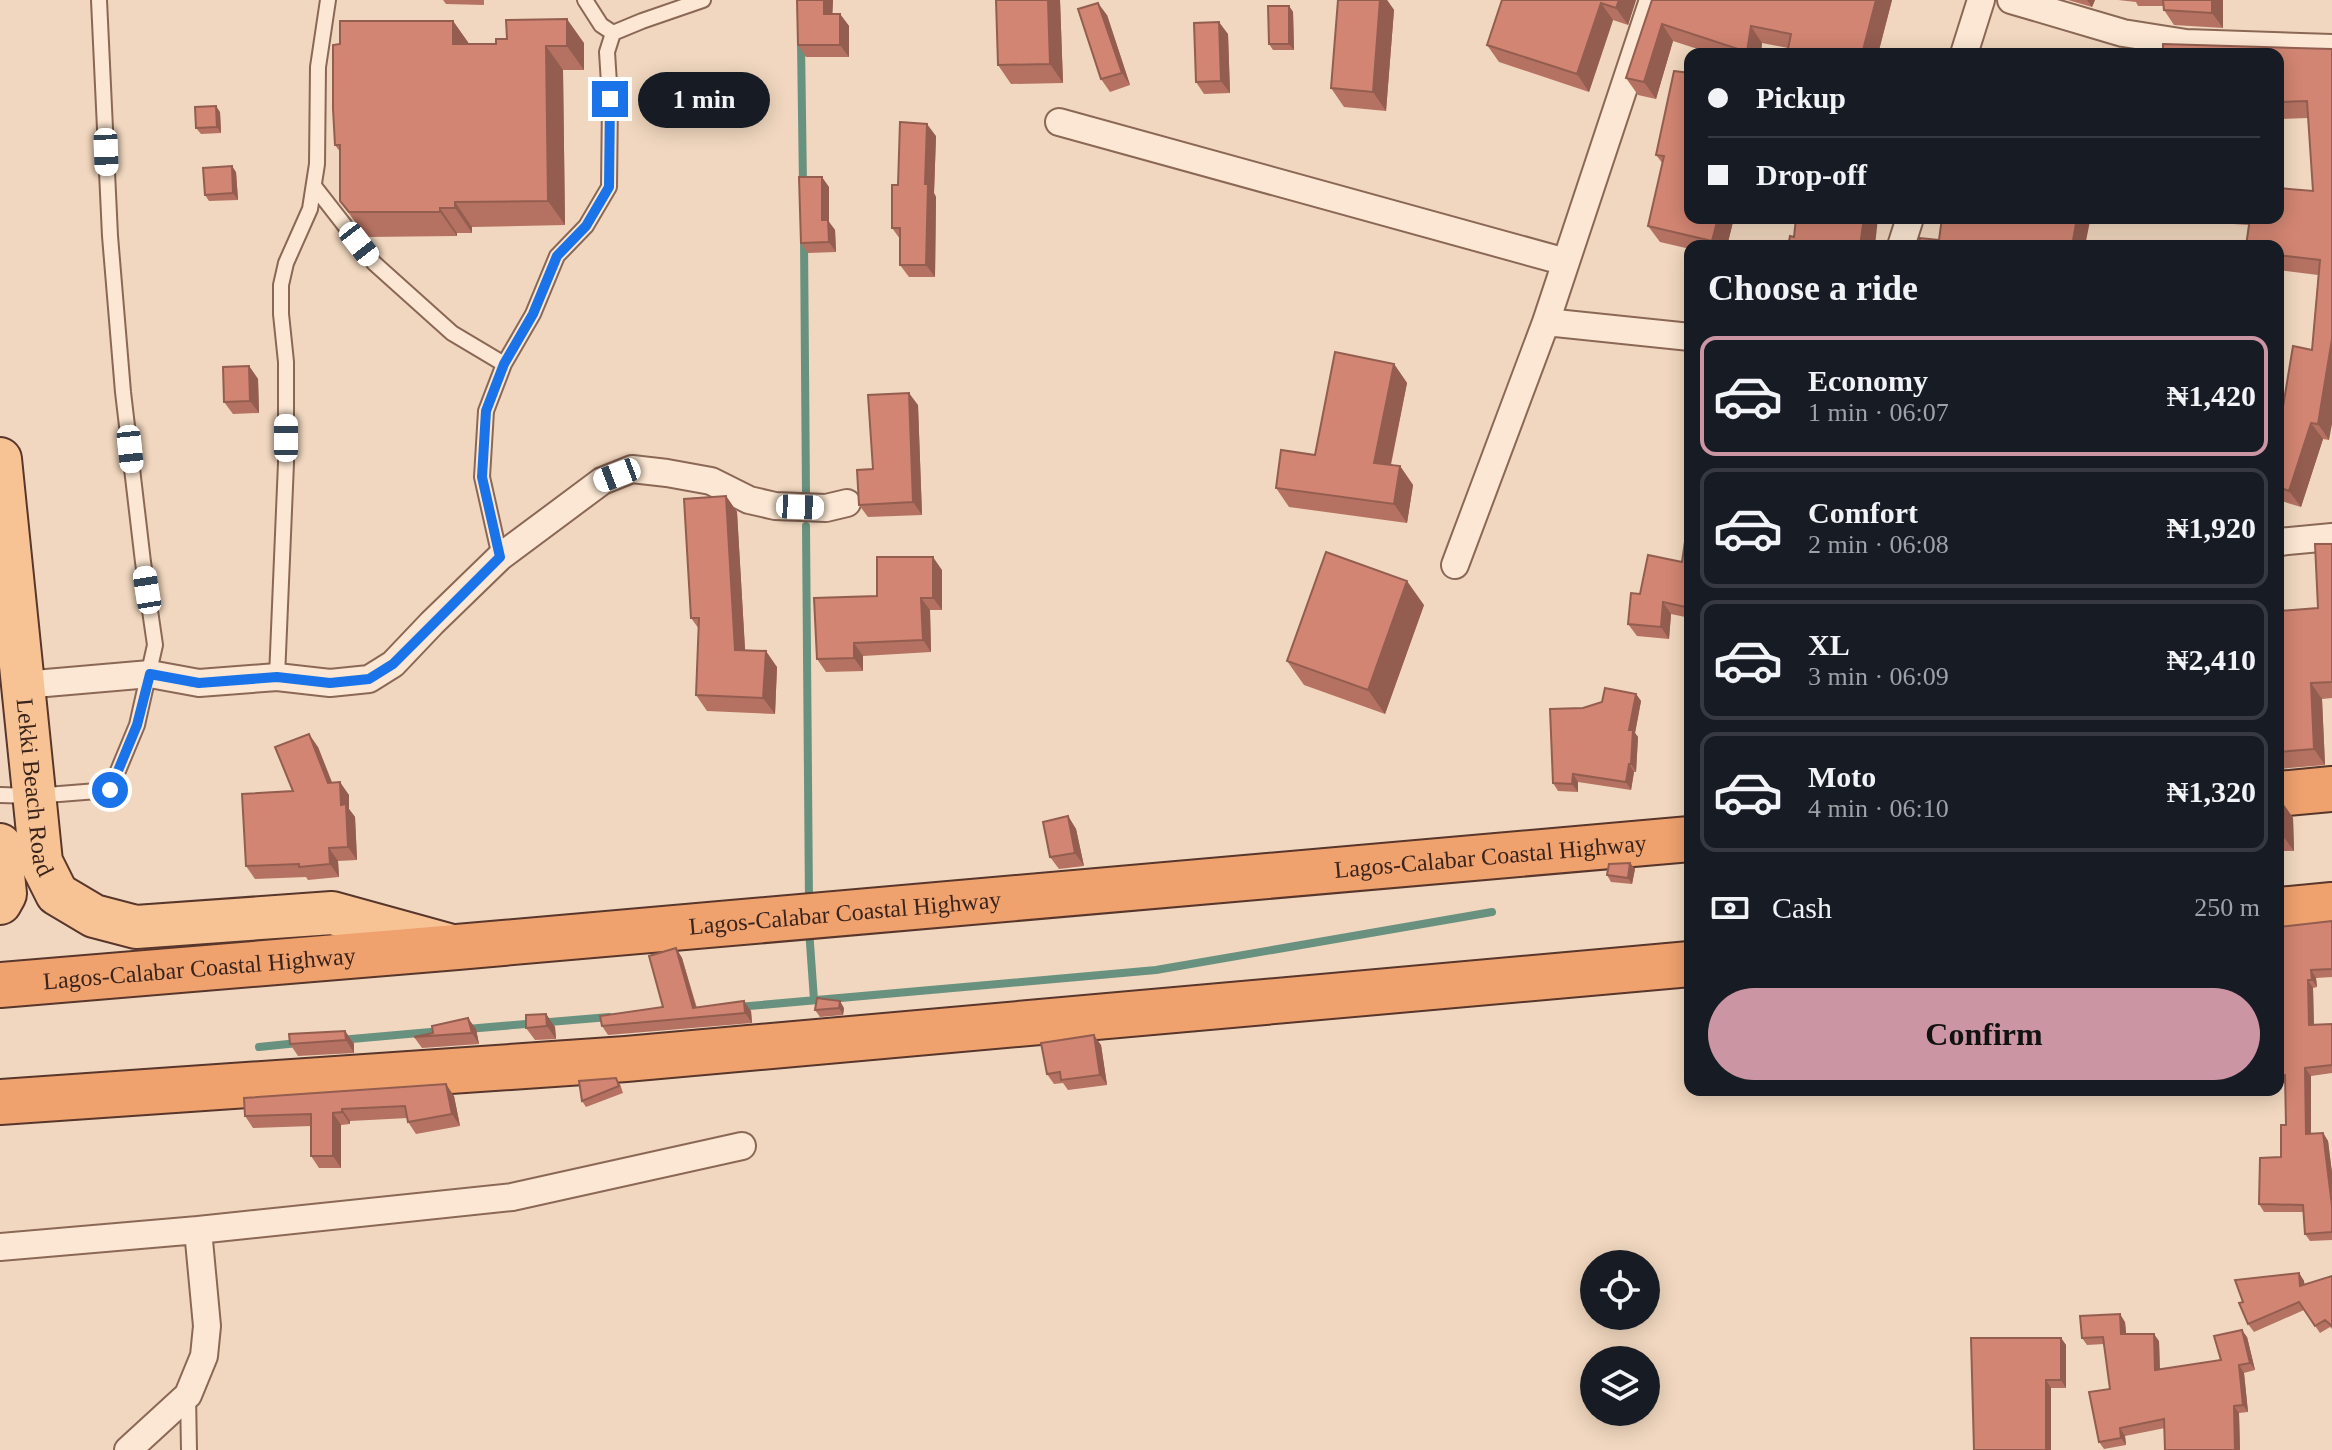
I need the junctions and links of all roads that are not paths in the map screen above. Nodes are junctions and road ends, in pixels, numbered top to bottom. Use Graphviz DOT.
graph roads {
  1 [pos="99,0"];
  2 [pos="328,0"];
  3 [pos="585,0"];
  4 [pos="703,0"];
  5 [pos="1653,0"];
  6 [pos="1981,0"];
  7 [pos="2011,0"];
  8 [pos="613,33"];
  9 [pos="1966,48"];
  10 [pos="2332,48"];
  11 [pos="1059,122"];
  12 [pos="314,186"];
  13 [pos="1566,262"];
  14 [pos="1546,322"];
  15 [pos="1684,336"];
  16 [pos="504,364"];
  17 [pos="0,459"];
  18 [pos="847,503"];
  19 [pos="2332,537"];
  20 [pos="2284,541"];
  21 [pos="500,557"];
  22 [pos="1455,565"];
  23 [pos="150,674"];
  24 [pos="277,677"];
  25 [pos="23,685"];
  26 [pos="2332,789"];
  27 [pos="2284,793"];
  28 [pos="17,795"];
  29 [pos="1684,840"];
  30 [pos="0,845"];
  31 [pos="0,903"];
  32 [pos="2332,905"];
  33 [pos="2284,909"];
  34 [pos="457,947"];
  35 [pos="1684,965"];
  36 [pos="0,985"];
  37 [pos="0,1102"];
  38 [pos="742,1146"];
  39 [pos="198,1230"];
  40 [pos="0,1247"];
  41 [pos="188,1395"];
  42 [pos="128,1450"];
  43 [pos="189,1450"];
  1 -- 23 [label="lane"];
  2 -- 12 [label="lane"];
  3 -- 8 [label="lane"];
  4 -- 8 [label="lane"];
  5 -- 13 [label="street"];
  6 -- 9 [label="street"];
  7 -- 10 [label="street"];
  8 -- 16 [label="lane"];
  11 -- 13 [label="street"];
  12 -- 16 [label="lane"];
  12 -- 24 [label="lane"];
  13 -- 14 [label="street"];
  14 -- 15 [label="street"];
  14 -- 22 [label="street"];
  16 -- 21 [label="lane"];
  17 -- 25 [label="main road, Lekki Beach Road"];
  18 -- 21 [label="street"];
  19 -- 20 [label="street"];
  21 -- 24 [label="street"];
  23 -- 24 [label="street"];
  23 -- 25 [label="street"];
  23 -- 28 [label="lane"];
  25 -- 28 [label="main road, Lekki Beach Road"];
  26 -- 27 [label="highway"];
  28 -- 34 [label="main road, Lekki Beach Road"];
  29 -- 34 [label="highway, Lagos-Calabar Coastal Highway"];
  30 -- 31 [label="main road, Lekki Beach Road"];
  32 -- 33 [label="highway"];
  34 -- 36 [label="highway, Lagos-Calabar Coastal Highway"];
  35 -- 37 [label="highway"];
  38 -- 39 [label="street"];
  39 -- 40 [label="street"];
  39 -- 41 [label="street"];
  41 -- 42 [label="street"];
  41 -- 43 [label="lane"];
}
